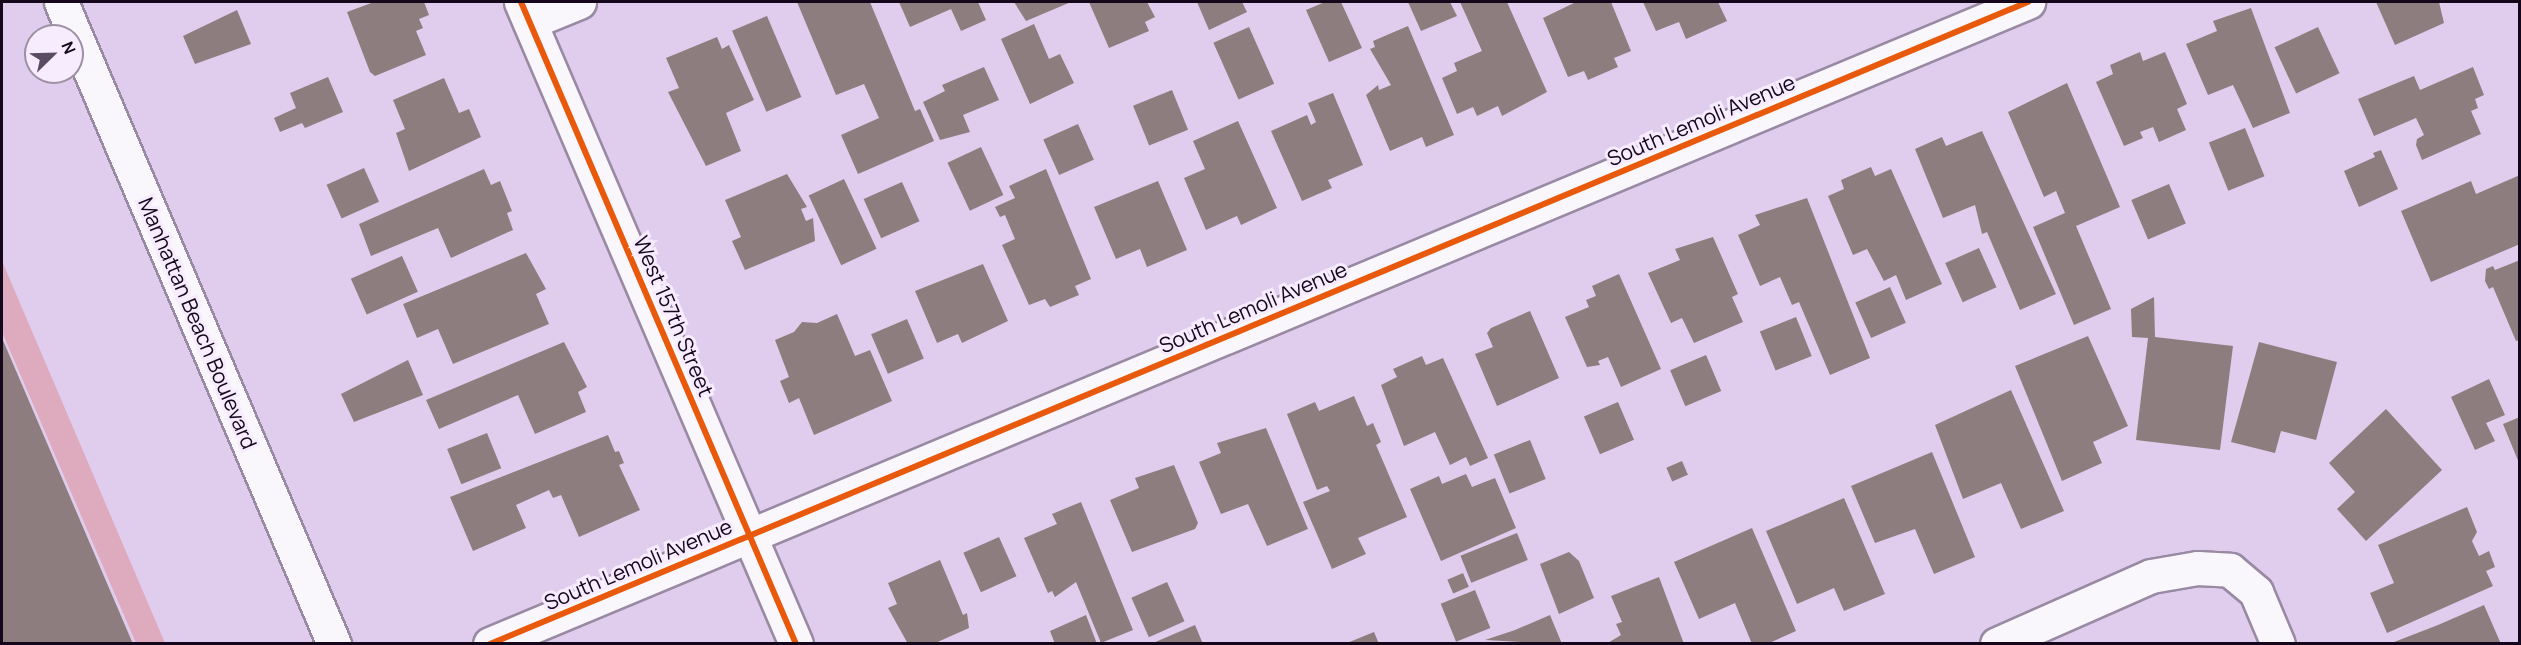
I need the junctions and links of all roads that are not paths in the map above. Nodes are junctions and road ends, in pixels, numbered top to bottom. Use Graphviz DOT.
graph roads {
  1 [pos="61,2"];
  2 [pos="579,2"];
  3 [pos="2028,2"];
  4 [pos="526,12"];
  5 [pos="751,535"];
  6 [pos="334,644"];
  7 [pos="490,644"];
  8 [pos="796,644"];
  9 [pos="1997,644"];
  10 [pos="2278,644"];
  1 -- 6 [label="street, Manhattan Beach Boulevard"];
  2 -- 4 [label="street"];
  3 -- 5 [label="street, South Lemoli Avenue"];
  4 -- 5 [label="street, West 157th Street"];
  5 -- 7 [label="street, South Lemoli Avenue"];
  5 -- 8 [label="street, West 157th Street"];
  9 -- 10 [label="street"];
}
